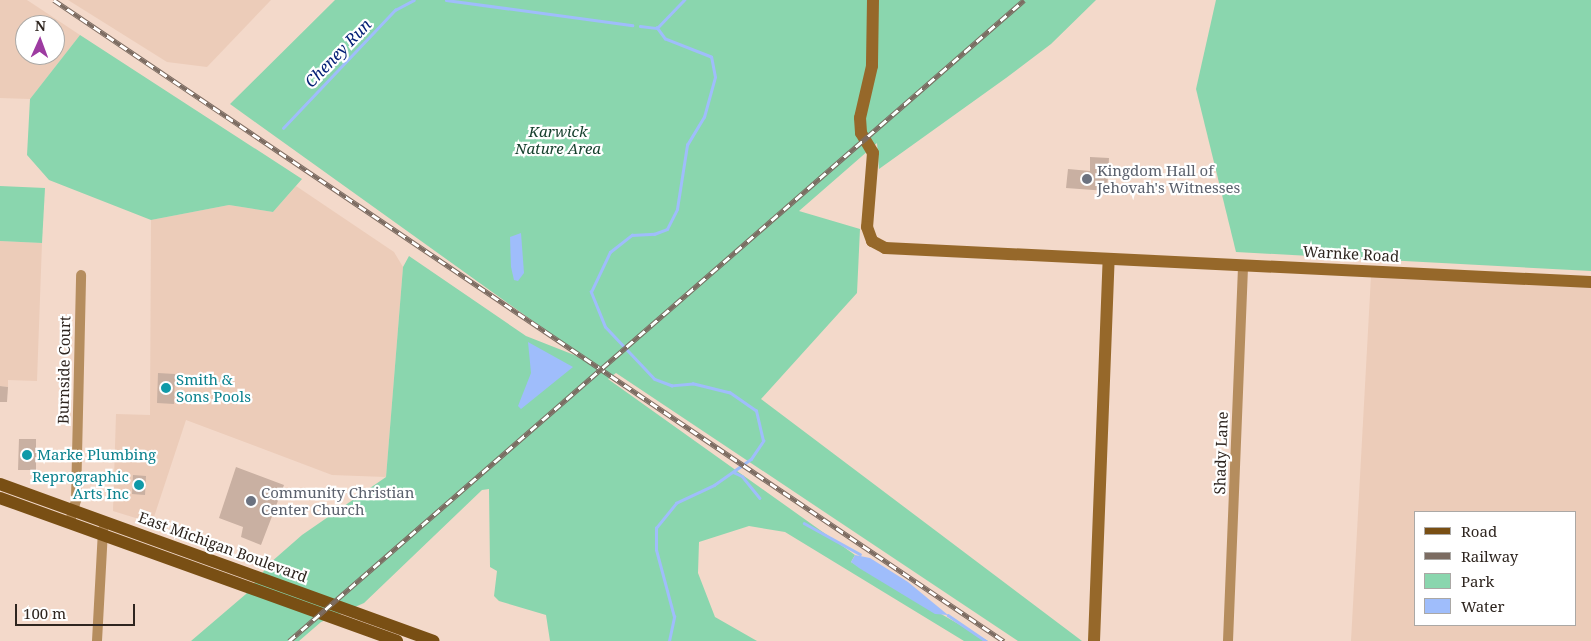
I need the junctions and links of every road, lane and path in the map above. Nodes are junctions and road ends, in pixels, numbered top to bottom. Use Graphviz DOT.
graph roads {
  1 [pos="873,0"];
  2 [pos="1109,259"];
  3 [pos="1243,266"];
  4 [pos="81,276"];
  5 [pos="1591,282"];
  6 [pos="0,484"];
  7 [pos="0,498"];
  8 [pos="75,509"];
  9 [pos="106,521"];
  10 [pos="69,523"];
  11 [pos="100,535"];
  12 [pos="97,641"];
  13 [pos="397,641"];
  14 [pos="434,641"];
  15 [pos="1094,641"];
  16 [pos="1228,641"];
  1 -- 2 [label="street, Warnke Road"];
  2 -- 3 [label="street, Warnke Road"];
  2 -- 15 [label="street"];
  3 -- 5 [label="street, Warnke Road"];
  3 -- 16 [label="street, Shady Lane"];
  4 -- 8 [label="street, Burnside Court"];
  6 -- 8 [label="main road, East Michigan Boulevard"];
  7 -- 10 [label="main road, East Michigan Boulevard"];
  8 -- 9 [label="main road, East Michigan Boulevard"];
  8 -- 10 [label="street, Burnside Court"];
  9 -- 11 [label="street"];
  9 -- 14 [label="main road, East Michigan Boulevard"];
  10 -- 11 [label="main road, East Michigan Boulevard"];
  11 -- 12 [label="street"];
  11 -- 13 [label="main road, East Michigan Boulevard"];
}
